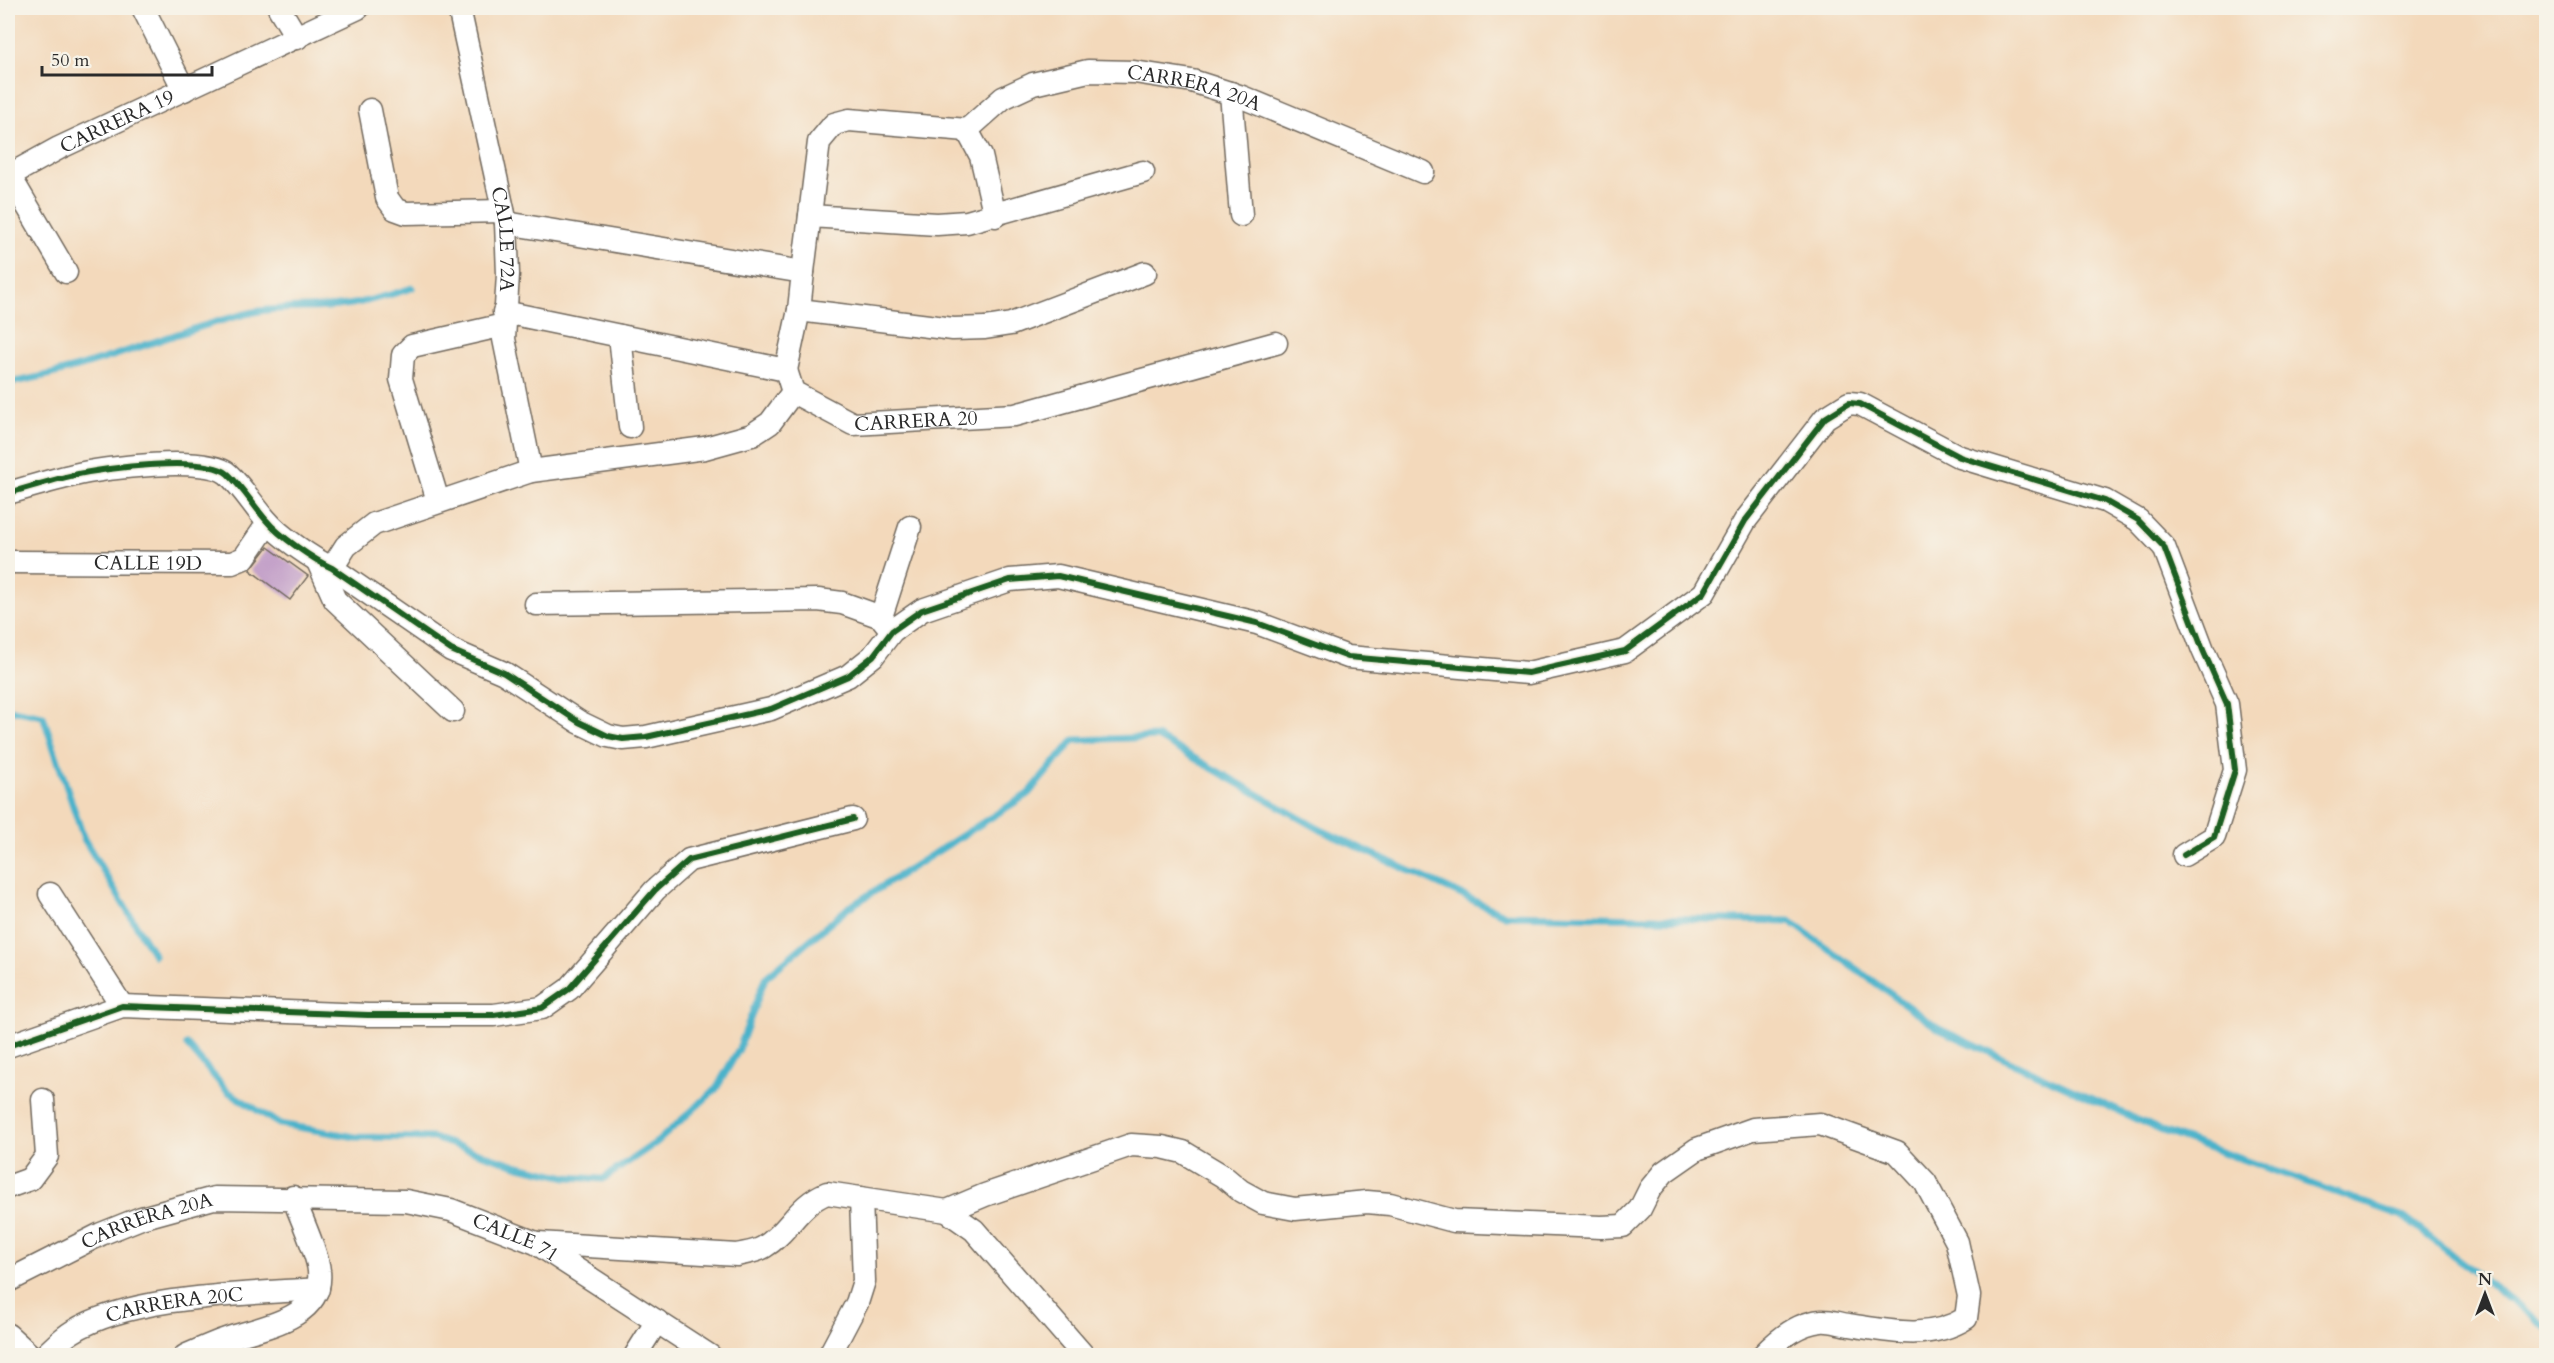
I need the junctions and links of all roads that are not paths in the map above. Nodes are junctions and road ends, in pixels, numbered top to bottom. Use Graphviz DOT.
graph roads {
  1 [pos="143,8"];
  2 [pos="279,8"];
  3 [pos="358,8"];
  4 [pos="459,8"];
  5 [pos="297,38"];
  6 [pos="184,90"];
  7 [pos="1231,93"];
  8 [pos="370,110"];
  9 [pos="967,130"];
  10 [pos="1143,172"];
  11 [pos="1423,172"];
  12 [pos="8,175"];
  13 [pos="1241,215"];
  14 [pos="810,216"];
  15 [pos="995,216"];
  16 [pos="504,217"];
  17 [pos="66,272"];
  18 [pos="803,272"];
  19 [pos="1145,273"];
  20 [pos="799,310"];
  21 [pos="504,319"];
  22 [pos="620,336"];
  23 [pos="1276,343"];
  24 [pos="786,370"];
  25 [pos="793,392"];
  26 [pos="630,427"];
  27 [pos="531,471"];
  28 [pos="8,493"];
  29 [pos="438,501"];
  30 [pos="268,522"];
  31 [pos="910,527"];
  32 [pos="8,561"];
  33 [pos="325,565"];
  34 [pos="536,604"];
  35 [pos="887,624"];
  36 [pos="453,711"];
  37 [pos="853,819"];
  38 [pos="2184,855"];
  39 [pos="50,894"];
  40 [pos="122,1006"];
  41 [pos="8,1046"];
  42 [pos="43,1100"];
  43 [pos="8,1187"];
  44 [pos="293,1197"];
  45 [pos="861,1198"];
  46 [pos="947,1211"];
  47 [pos="536,1243"];
  48 [pos="8,1281"];
  49 [pos="318,1289"];
  50 [pos="657,1321"];
  51 [pos="8,1335"];
  52 [pos="32,1356"];
  53 [pos="45,1356"];
  54 [pos="185,1356"];
  55 [pos="635,1356"];
  56 [pos="710,1356"];
  57 [pos="829,1356"];
  58 [pos="1084,1356"];
  59 [pos="1762,1356"];
  1 -- 6 [label="street"];
  2 -- 5 [label="street"];
  3 -- 5 [label="street, CARRERA 19"];
  4 -- 16 [label="street, CALLE 72A"];
  5 -- 6 [label="street, CARRERA 19"];
  6 -- 12 [label="street, CARRERA 19"];
  7 -- 9 [label="street, CARRERA 20A"];
  7 -- 11 [label="street, CARRERA 20A"];
  7 -- 13 [label="street"];
  8 -- 16 [label="street"];
  9 -- 14 [label="street"];
  9 -- 15 [label="street"];
  10 -- 15 [label="street"];
  12 -- 17 [label="street"];
  14 -- 15 [label="street"];
  14 -- 18 [label="street"];
  16 -- 18 [label="street"];
  16 -- 21 [label="street, CALLE 72A"];
  18 -- 20 [label="street"];
  19 -- 20 [label="street"];
  20 -- 24 [label="street"];
  21 -- 22 [label="street"];
  21 -- 27 [label="street, CALLE 72A"];
  21 -- 29 [label="street"];
  22 -- 24 [label="street"];
  22 -- 26 [label="street"];
  23 -- 25 [label="street, CARRERA 20"];
  24 -- 25 [label="street"];
  25 -- 27 [label="street"];
  27 -- 29 [label="street"];
  28 -- 30 [label="street"];
  29 -- 33 [label="street"];
  30 -- 32 [label="street, CALLE 19D"];
  30 -- 33 [label="street"];
  31 -- 35 [label="street"];
  33 -- 35 [label="street"];
  33 -- 36 [label="street"];
  34 -- 35 [label="street"];
  35 -- 38 [label="street"];
  37 -- 40 [label="street"];
  39 -- 40 [label="street"];
  40 -- 41 [label="street"];
  42 -- 43 [label="street"];
  44 -- 47 [label="street, CALLE 71"];
  44 -- 48 [label="street, CARRERA 20A"];
  44 -- 49 [label="street"];
  45 -- 46 [label="street"];
  45 -- 47 [label="street"];
  45 -- 57 [label="street"];
  46 -- 58 [label="street"];
  46 -- 59 [label="street"];
  47 -- 50 [label="street, CALLE 71"];
  49 -- 53 [label="street, CARRERA 20C"];
  49 -- 54 [label="street"];
  50 -- 55 [label="street"];
  50 -- 56 [label="street, CALLE 71"];
  51 -- 52 [label="street"];
}
